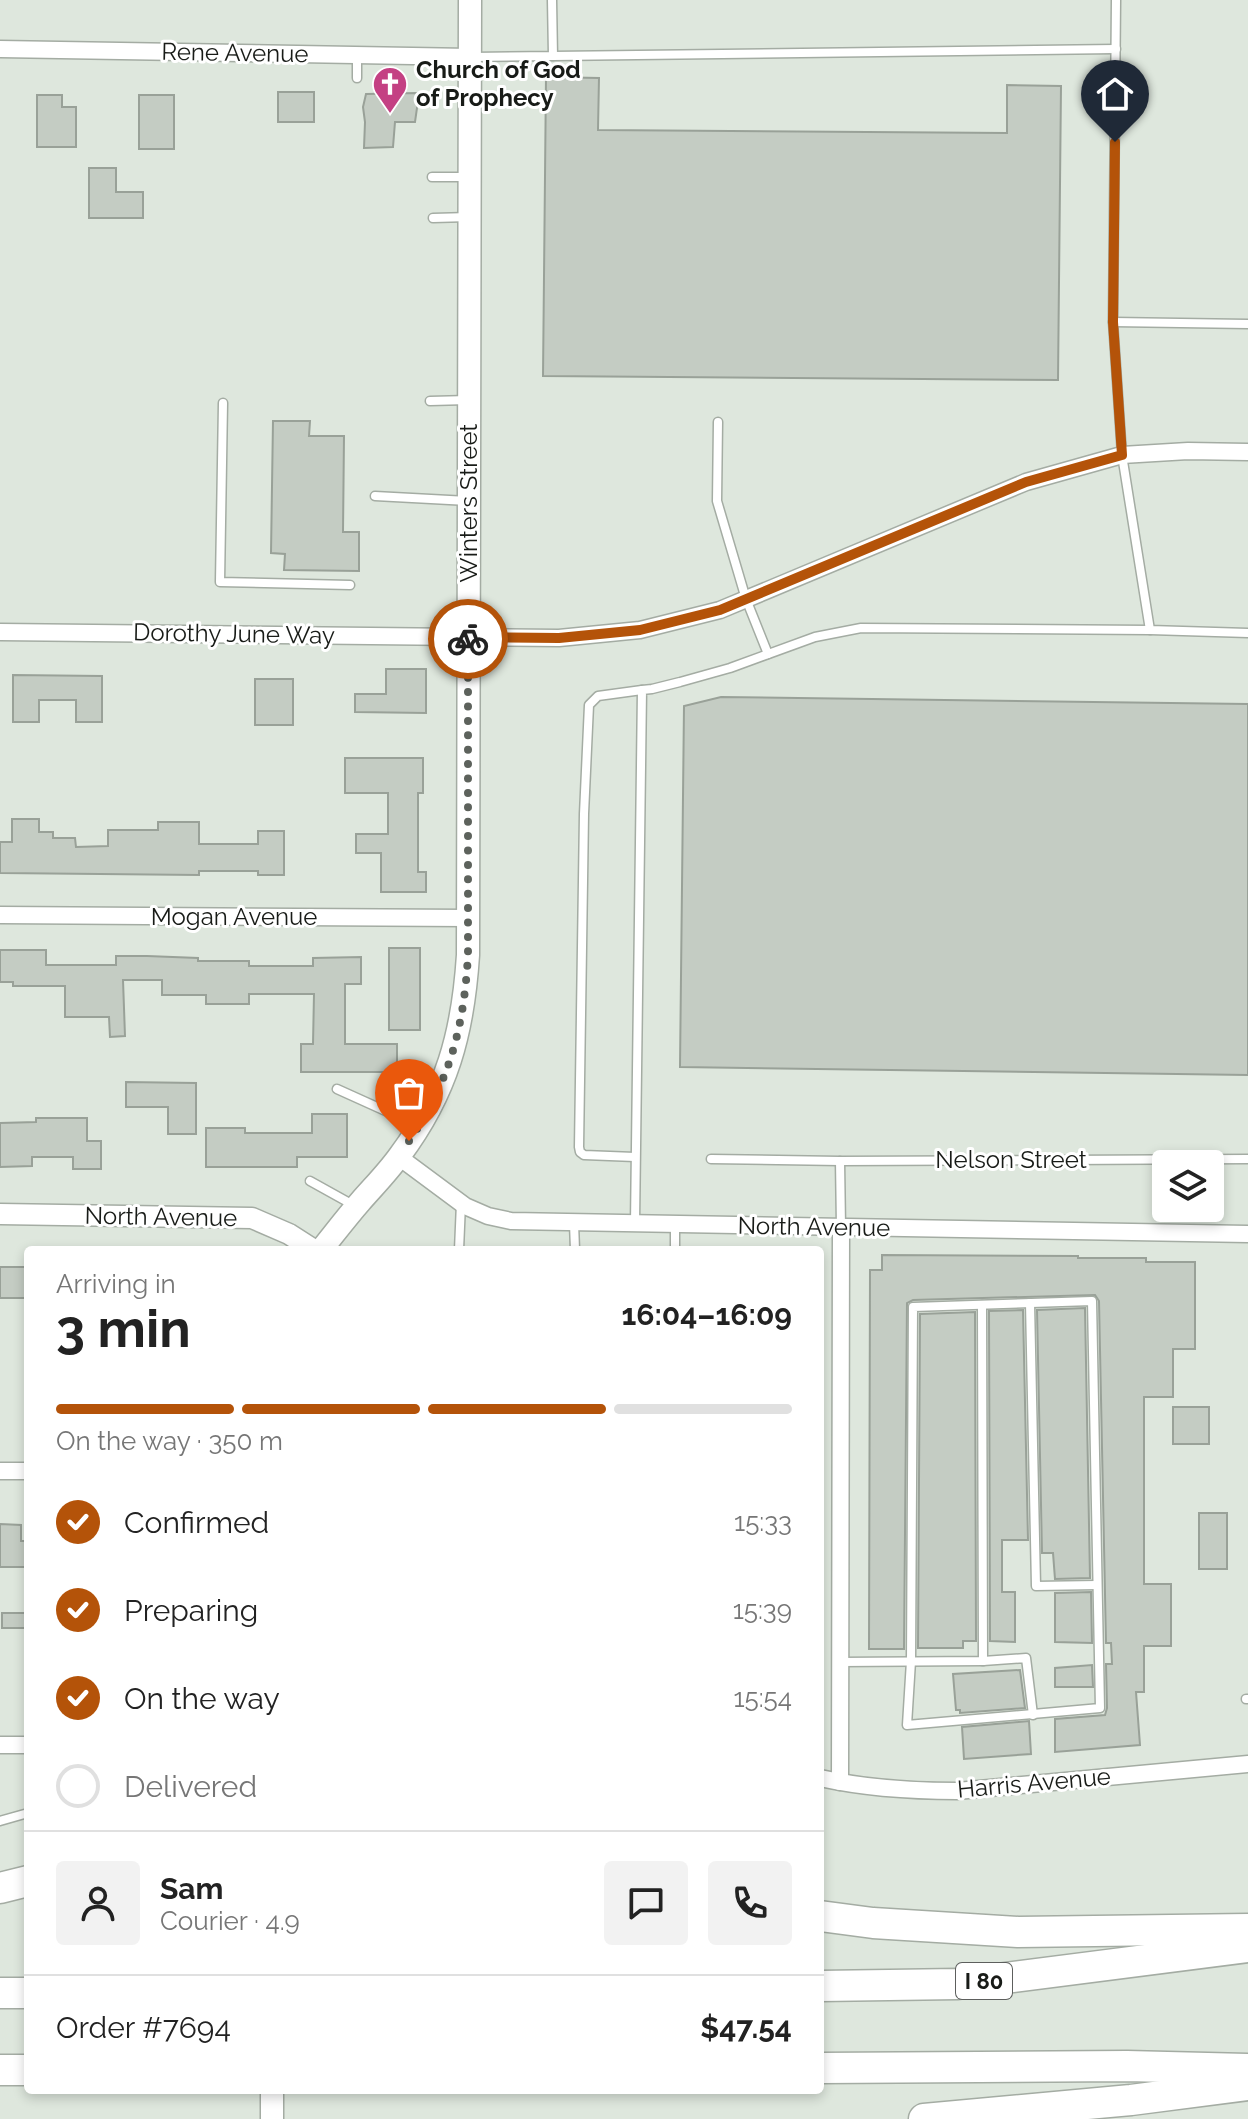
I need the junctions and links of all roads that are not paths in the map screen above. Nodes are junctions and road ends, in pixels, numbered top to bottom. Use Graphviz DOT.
graph roads {
  1 [pos="470,0"];
  2 [pos="552,0"];
  3 [pos="1116,0"];
  4 [pos="0,49"];
  5 [pos="1116,49"];
  6 [pos="357,55"];
  7 [pos="553,56"];
  8 [pos="470,57"];
  9 [pos="357,78"];
  10 [pos="432,177"];
  11 [pos="470,177"];
  12 [pos="469,217"];
  13 [pos="433,218"];
  14 [pos="1113,322"];
  15 [pos="1248,324"];
  16 [pos="469,400"];
  17 [pos="430,401"];
  18 [pos="223,403"];
  19 [pos="718,422"];
  20 [pos="1248,452"];
  21 [pos="1122,455"];
  22 [pos="375,496"];
  23 [pos="469,501"];
  24 [pos="350,585"];
  25 [pos="746,599"];
  26 [pos="1150,630"];
  27 [pos="0,632"];
  28 [pos="1248,633"];
  29 [pos="468,637"];
  30 [pos="768,654"];
  31 [pos="642,690"];
  32 [pos="0,915"];
  33 [pos="468,918"];
  34 [pos="337,1089"];
  35 [pos="420,1126"];
  36 [pos="399,1157"];
  37 [pos="635,1157"];
  38 [pos="711,1159"];
  39 [pos="1248,1159"];
  40 [pos="840,1161"];
  41 [pos="310,1181"];
  42 [pos="461,1202"];
  43 [pos="356,1206"];
  44 [pos="0,1214"];
  45 [pos="574,1223"];
  46 [pos="635,1224"];
  47 [pos="675,1225"];
  48 [pos="841,1228"];
  49 [pos="1248,1234"];
  50 [pos="308,1246"];
  51 [pos="324,1246"];
  52 [pos="459,1246"];
  53 [pos="575,1246"];
  54 [pos="675,1246"];
  55 [pos="1030,1303"];
  56 [pos="982,1305"];
  57 [pos="0,1471"];
  58 [pos="24,1471"];
  59 [pos="1097,1585"];
  60 [pos="911,1661"];
  61 [pos="983,1661"];
  62 [pos="840,1662"];
  63 [pos="1033,1715"];
  64 [pos="0,1745"];
  65 [pos="24,1745"];
  66 [pos="1248,1764"];
  67 [pos="824,1779"];
  68 [pos="840,1782"];
  69 [pos="24,1814"];
  70 [pos="0,1821"];
  71 [pos="24,1882"];
  72 [pos="0,1888"];
  73 [pos="824,1917"];
  74 [pos="1248,1929"];
  75 [pos="1248,1947"];
  76 [pos="824,1986"];
  77 [pos="0,1993"];
  78 [pos="24,1993"];
  79 [pos="824,2068"];
  80 [pos="1248,2069"];
  81 [pos="0,2070"];
  82 [pos="24,2070"];
  83 [pos="1248,2085"];
  84 [pos="272,2094"];
  85 [pos="272,2119"];
  86 [pos="924,2119"];
  1 -- 8 [label="main road, Winters Street"];
  2 -- 7 [label="lane"];
  3 -- 5 [label="lane"];
  4 -- 6 [label="street, Rene Avenue"];
  5 -- 7 [label="lane"];
  5 -- 14 [label="lane"];
  6 -- 8 [label="street, Rene Avenue"];
  6 -- 9 [label="lane"];
  7 -- 8 [label="lane"];
  8 -- 11 [label="main road, Winters Street"];
  10 -- 11 [label="lane"];
  11 -- 12 [label="main road, Winters Street"];
  12 -- 13 [label="lane"];
  12 -- 16 [label="main road, Winters Street"];
  14 -- 15 [label="lane"];
  14 -- 21 [label="lane"];
  16 -- 17 [label="lane"];
  16 -- 23 [label="main road, Winters Street"];
  18 -- 24 [label="lane"];
  19 -- 25 [label="lane"];
  20 -- 21 [label="street, Dorothy June Way"];
  21 -- 25 [label="street, Dorothy June Way"];
  21 -- 26 [label="lane"];
  22 -- 23 [label="lane"];
  23 -- 29 [label="main road, Winters Street"];
  25 -- 29 [label="street, Dorothy June Way"];
  25 -- 30 [label="lane"];
  26 -- 28 [label="lane"];
  26 -- 30 [label="lane"];
  27 -- 29 [label="street, Dorothy June Way"];
  29 -- 33 [label="main road, Winters Street"];
  30 -- 31 [label="lane"];
  31 -- 37 [label="lane"];
  31 -- 37 [label="lane"];
  32 -- 33 [label="street, Mogan Avenue"];
  33 -- 35 [label="main road, Winters Street"];
  34 -- 35 [label="lane"];
  35 -- 36 [label="main road, Winters Street"];
  36 -- 42 [label="street, North Avenue"];
  36 -- 43 [label="main road, Winters Street"];
  37 -- 46 [label="lane"];
  38 -- 40 [label="lane, Nelson Street"];
  39 -- 40 [label="lane, Nelson Street"];
  40 -- 48 [label="lane"];
  41 -- 43 [label="lane"];
  42 -- 45 [label="street, North Avenue"];
  42 -- 52 [label="lane"];
  43 -- 51 [label="main road, Winters Street"];
  44 -- 50 [label="street, North Avenue"];
  45 -- 46 [label="street, North Avenue"];
  45 -- 53 [label="lane"];
  46 -- 47 [label="street, North Avenue"];
  47 -- 48 [label="street, North Avenue"];
  47 -- 54 [label="lane"];
  48 -- 49 [label="street, North Avenue"];
  48 -- 62 [label="street"];
  55 -- 56 [label="lane"];
  55 -- 59 [label="lane"];
  55 -- 59 [label="lane"];
  56 -- 60 [label="lane"];
  56 -- 61 [label="lane"];
  57 -- 58 [label="street"];
  59 -- 63 [label="lane"];
  60 -- 61 [label="lane"];
  60 -- 62 [label="lane"];
  60 -- 63 [label="lane"];
  61 -- 63 [label="lane"];
  62 -- 68 [label="street"];
  64 -- 65 [label="street"];
  66 -- 68 [label="street, Harris Avenue"];
  67 -- 68 [label="street, Harris Avenue"];
  69 -- 70 [label="lane"];
  71 -- 72 [label="highway"];
  73 -- 74 [label="highway"];
  75 -- 76 [label="highway, I 80"];
  77 -- 78 [label="highway"];
  79 -- 80 [label="highway"];
  81 -- 82 [label="highway"];
  83 -- 86 [label="highway"];
  84 -- 85 [label="main road"];
}
